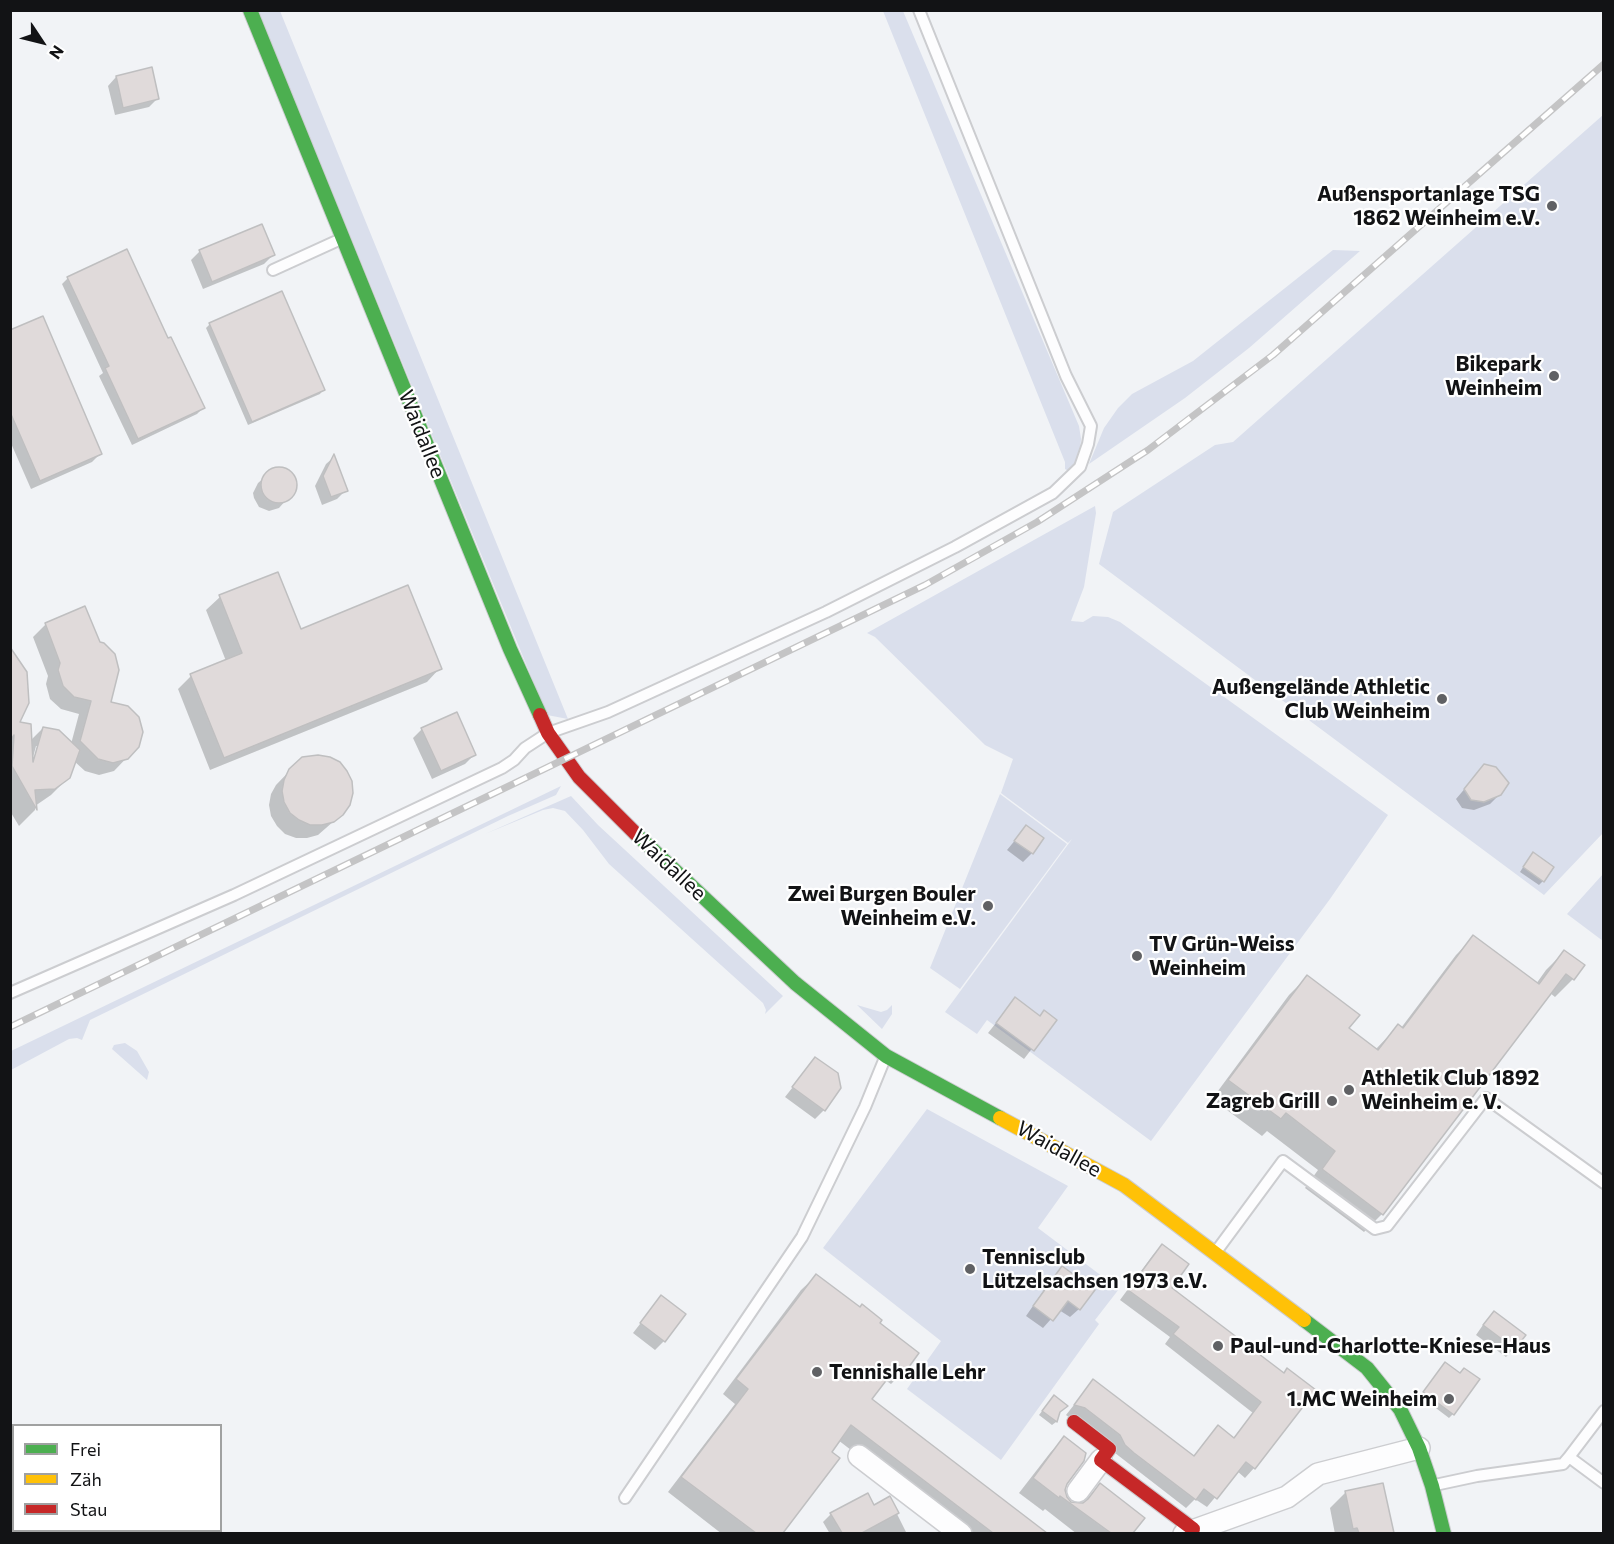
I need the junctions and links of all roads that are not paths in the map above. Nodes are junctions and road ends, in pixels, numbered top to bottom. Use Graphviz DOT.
graph roads {
  1 [pos="250,10"];
  2 [pos="919,10"];
  3 [pos="343,238"];
  4 [pos="273,270"];
  5 [pos="548,733"];
  6 [pos="10,993"];
  7 [pos="886,1056"];
  8 [pos="1604,1183"];
  9 [pos="1216,1252"];
  10 [pos="1604,1411"];
  11 [pos="1074,1422"];
  12 [pos="1419,1448"];
  13 [pos="860,1456"];
  14 [pos="1569,1457"];
  15 [pos="1101,1460"];
  16 [pos="1604,1483"];
  17 [pos="1432,1486"];
  18 [pos="1078,1491"];
  19 [pos="625,1498"];
  20 [pos="1189,1531"];
  21 [pos="962,1533"];
  22 [pos="1444,1533"];
  1 -- 3 [label="street, Waidallee"];
  2 -- 5 [label="lane"];
  3 -- 4 [label="lane"];
  3 -- 5 [label="street, Waidallee"];
  5 -- 6 [label="lane"];
  5 -- 7 [label="street, Waidallee"];
  7 -- 9 [label="street, Waidallee"];
  7 -- 19 [label="lane"];
  8 -- 9 [label="lane"];
  9 -- 12 [label="street, Waidallee"];
  10 -- 14 [label="lane"];
  11 -- 15 [label="street"];
  12 -- 17 [label="street, Waidallee"];
  12 -- 20 [label="street"];
  13 -- 21 [label="street"];
  14 -- 16 [label="lane"];
  14 -- 17 [label="lane"];
  15 -- 18 [label="street"];
  15 -- 20 [label="street"];
  17 -- 22 [label="street, Waidallee"];
}
